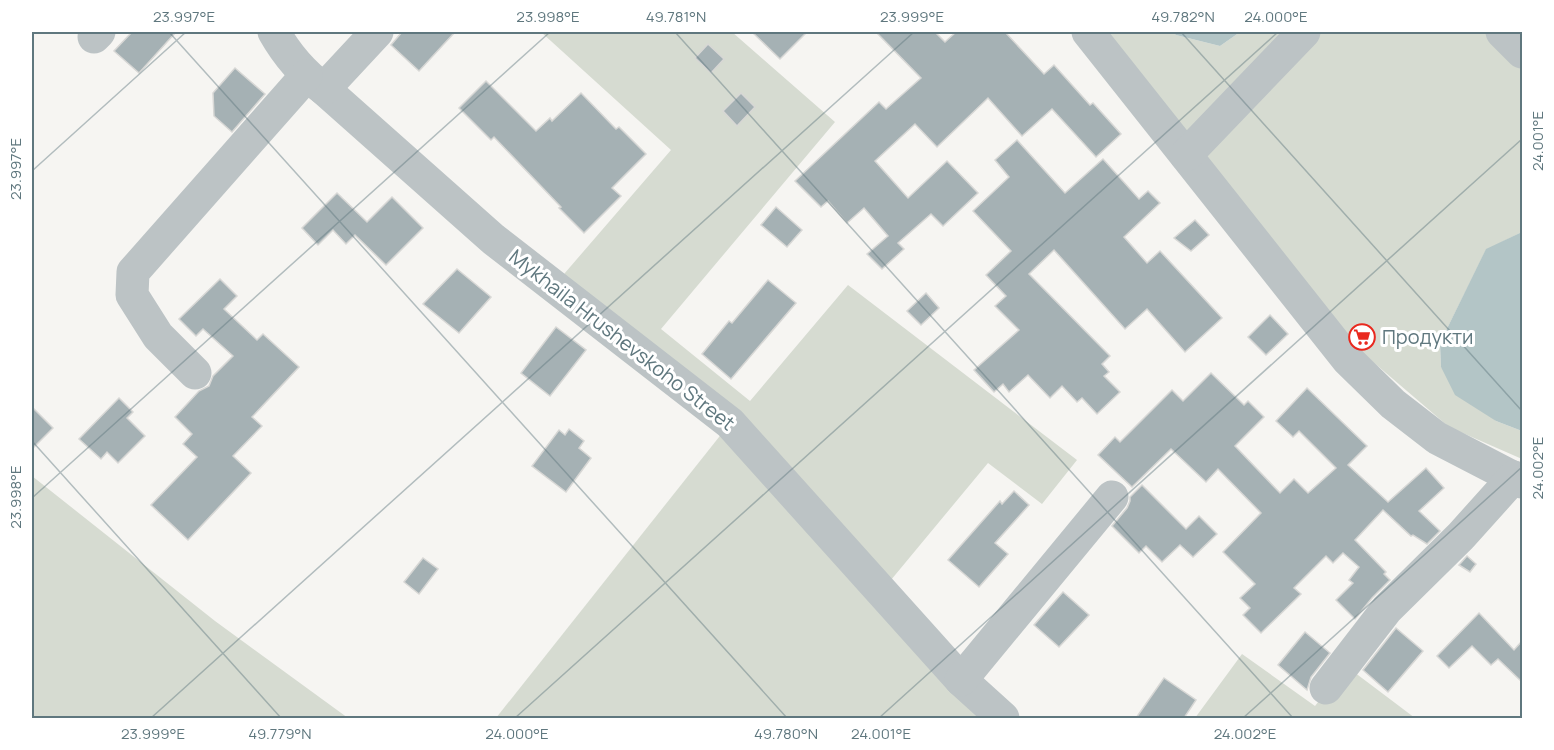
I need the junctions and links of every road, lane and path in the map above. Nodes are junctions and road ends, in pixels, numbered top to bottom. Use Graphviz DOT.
graph roads {
  1 [pos="274,32"];
  2 [pos="377,32"];
  3 [pos="1088,32"];
  4 [pos="1304,32"];
  5 [pos="1502,32"];
  6 [pos="1522,52"];
  7 [pos="315,83"];
  8 [pos="1186,155"];
  9 [pos="195,373"];
  10 [pos="1518,480"];
  11 [pos="1112,497"];
  12 [pos="961,680"];
  13 [pos="1326,688"];
  14 [pos="1003,718"];
  1 -- 7 [label="street, Mykhaila Hrushevskoho Street"];
  2 -- 7 [label="street"];
  3 -- 8 [label="street"];
  4 -- 8 [label="street"];
  5 -- 6 [label="street"];
  7 -- 9 [label="street"];
  7 -- 12 [label="street, Mykhaila Hrushevskoho Street"];
  8 -- 10 [label="street"];
  10 -- 13 [label="street"];
  11 -- 12 [label="street"];
  12 -- 14 [label="street, Mykhaila Hrushevskoho Street"];
}
